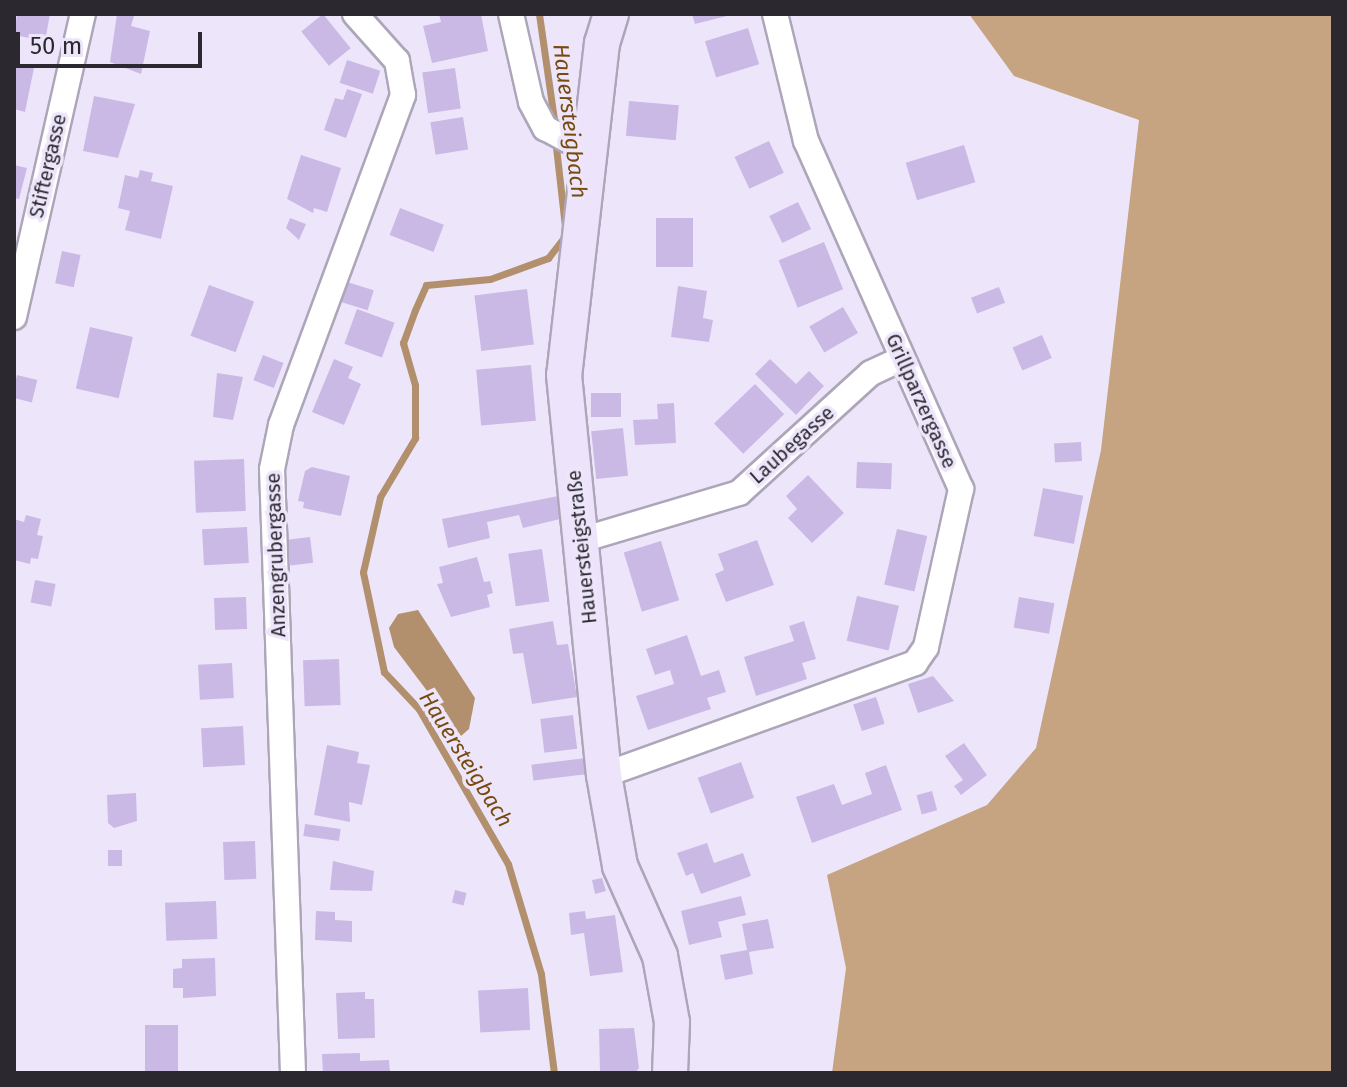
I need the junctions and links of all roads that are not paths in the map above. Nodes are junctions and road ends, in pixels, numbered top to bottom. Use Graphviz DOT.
graph roads {
  1 [pos="83,14"];
  2 [pos="355,14"];
  3 [pos="511,14"];
  4 [pos="611,14"];
  5 [pos="775,14"];
  6 [pos="584,148"];
  7 [pos="14,317"];
  8 [pos="901,359"];
  9 [pos="581,540"];
  10 [pos="604,775"];
  11 [pos="293,1073"];
  12 [pos="670,1073"];
  1 -- 7 [label="street, Stiftergasse"];
  2 -- 11 [label="street, Anzengrubergasse"];
  3 -- 6 [label="street"];
  4 -- 6 [label="street, Hauersteigstraße"];
  5 -- 8 [label="street, Grillparzergasse"];
  6 -- 9 [label="street, Hauersteigstraße"];
  8 -- 9 [label="street, Laubegasse"];
  8 -- 10 [label="street, Grillparzergasse"];
  9 -- 10 [label="street, Hauersteigstraße"];
  10 -- 12 [label="street, Hauersteigstraße"];
}
